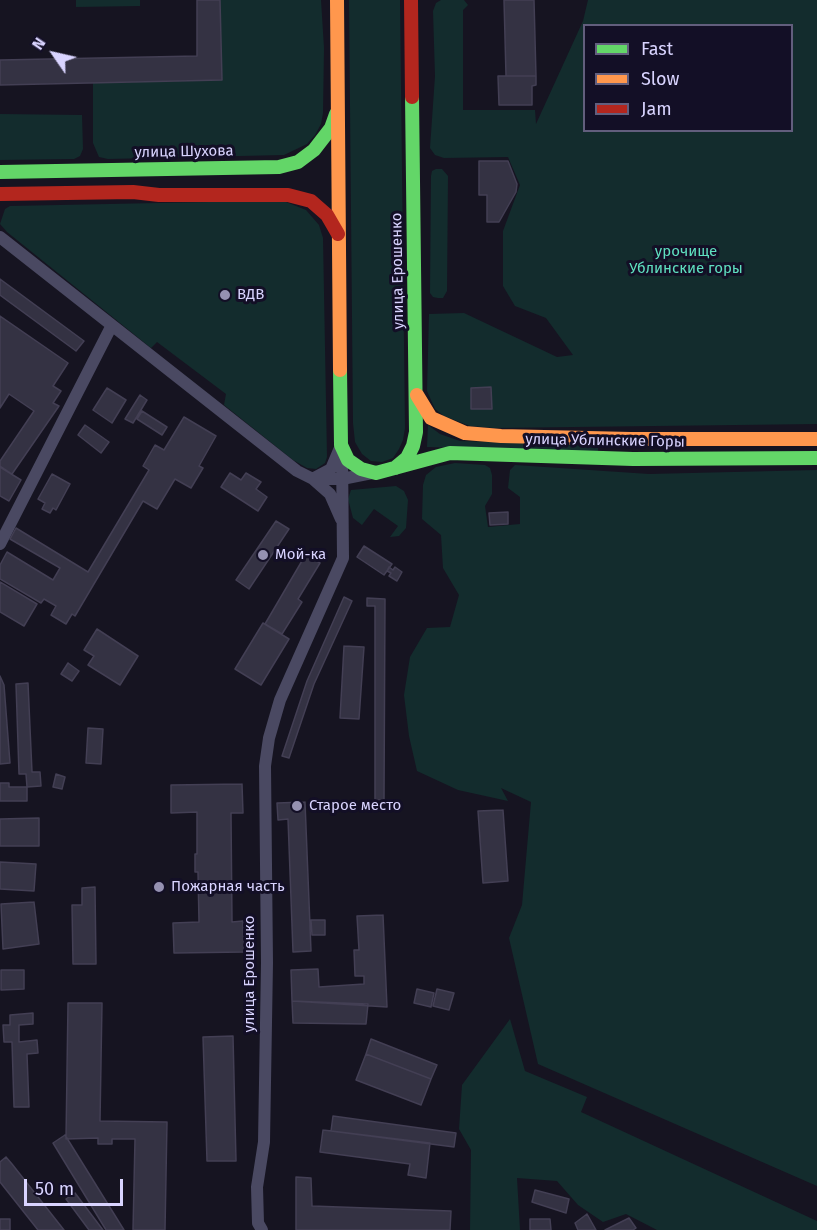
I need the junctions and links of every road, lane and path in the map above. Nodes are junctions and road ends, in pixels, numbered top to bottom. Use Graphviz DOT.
graph roads {
  1 [pos="332,0"];
  2 [pos="337,0"];
  3 [pos="411,0"];
  4 [pos="338,14"];
  5 [pos="338,107"];
  6 [pos="0,172"];
  7 [pos="0,194"];
  8 [pos="338,234"];
  9 [pos="0,237"];
  10 [pos="112,325"];
  11 [pos="416,390"];
  12 [pos="817,438"];
  13 [pos="341,445"];
  14 [pos="817,458"];
  15 [pos="394,468"];
  16 [pos="376,472"];
  17 [pos="313,479"];
  18 [pos="342,479"];
  19 [pos="344,525"];
  20 [pos="0,544"];
  21 [pos="262,1230"];
  1 -- 4 [label="street, улица Ерошенко"];
  2 -- 4 [label="main road, улица Ерошенко"];
  3 -- 11 [label="main road, улица Ерошенко"];
  4 -- 5 [label="main road, улица Ерошенко"];
  5 -- 6 [label="main road, улица Шухова"];
  5 -- 8 [label="main road, улица Ерошенко"];
  7 -- 8 [label="main road"];
  8 -- 13 [label="main road, улица Ерошенко"];
  9 -- 10 [label="street"];
  10 -- 17 [label="street"];
  10 -- 20 [label="street"];
  11 -- 12 [label="main road, улица Ублинские Горы"];
  11 -- 15 [label="main road, улица Ерошенко"];
  13 -- 16 [label="main road"];
  13 -- 17 [label="street, улица Ерошенко"];
  13 -- 18 [label="street, улица Ерошенко"];
  14 -- 15 [label="main road, улица Ублинские Горы"];
  15 -- 16 [label="main road"];
  16 -- 18 [label="street"];
  17 -- 18 [label="street"];
  17 -- 19 [label="street"];
  18 -- 19 [label="street, улица Ерошенко"];
  19 -- 21 [label="street, улица Ерошенко"];
}
